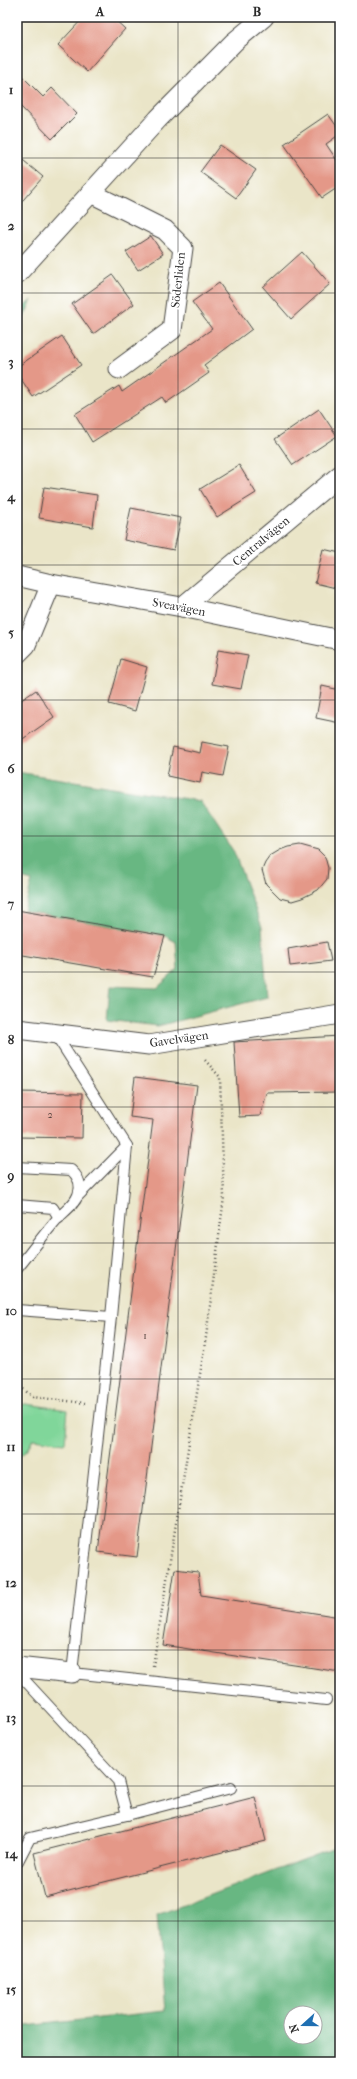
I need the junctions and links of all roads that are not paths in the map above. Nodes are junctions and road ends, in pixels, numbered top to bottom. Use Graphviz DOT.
graph roads {
  1 [pos="264,17"];
  2 [pos="91,193"];
  3 [pos="17,274"];
  4 [pos="119,369"];
  5 [pos="340,475"];
  6 [pos="17,576"];
  7 [pos="51,584"];
  8 [pos="182,607"];
  9 [pos="340,640"];
  10 [pos="17,654"];
  11 [pos="340,1014"];
  12 [pos="17,1029"];
  13 [pos="54,1032"];
  14 [pos="127,1146"];
  15 [pos="17,1167"];
  16 [pos="78,1196"];
  17 [pos="17,1205"];
  18 [pos="59,1218"];
  19 [pos="17,1269"];
  20 [pos="17,1310"];
  21 [pos="111,1317"];
  22 [pos="17,1667"];
  23 [pos="72,1673"];
  24 [pos="326,1700"];
  25 [pos="232,1788"];
  26 [pos="127,1815"];
  27 [pos="17,1863"];
  1 -- 2 [label="street"];
  2 -- 3 [label="street"];
  2 -- 4 [label="street, Söderliden"];
  5 -- 8 [label="street, Centralvägen"];
  6 -- 7 [label="street, Sveavägen"];
  7 -- 8 [label="street, Sveavägen"];
  7 -- 10 [label="street"];
  8 -- 9 [label="street, Sveavägen"];
  11 -- 13 [label="street, Gavelvägen"];
  12 -- 13 [label="street, Gavelvägen"];
  13 -- 14 [label="lane"];
  14 -- 16 [label="lane"];
  14 -- 21 [label="lane"];
  15 -- 16 [label="lane"];
  16 -- 18 [label="lane"];
  17 -- 18 [label="lane"];
  18 -- 19 [label="lane"];
  20 -- 21 [label="lane"];
  21 -- 23 [label="lane"];
  22 -- 23 [label="street"];
  22 -- 26 [label="lane"];
  23 -- 24 [label="lane"];
  25 -- 26 [label="lane"];
  26 -- 27 [label="lane"];
}
